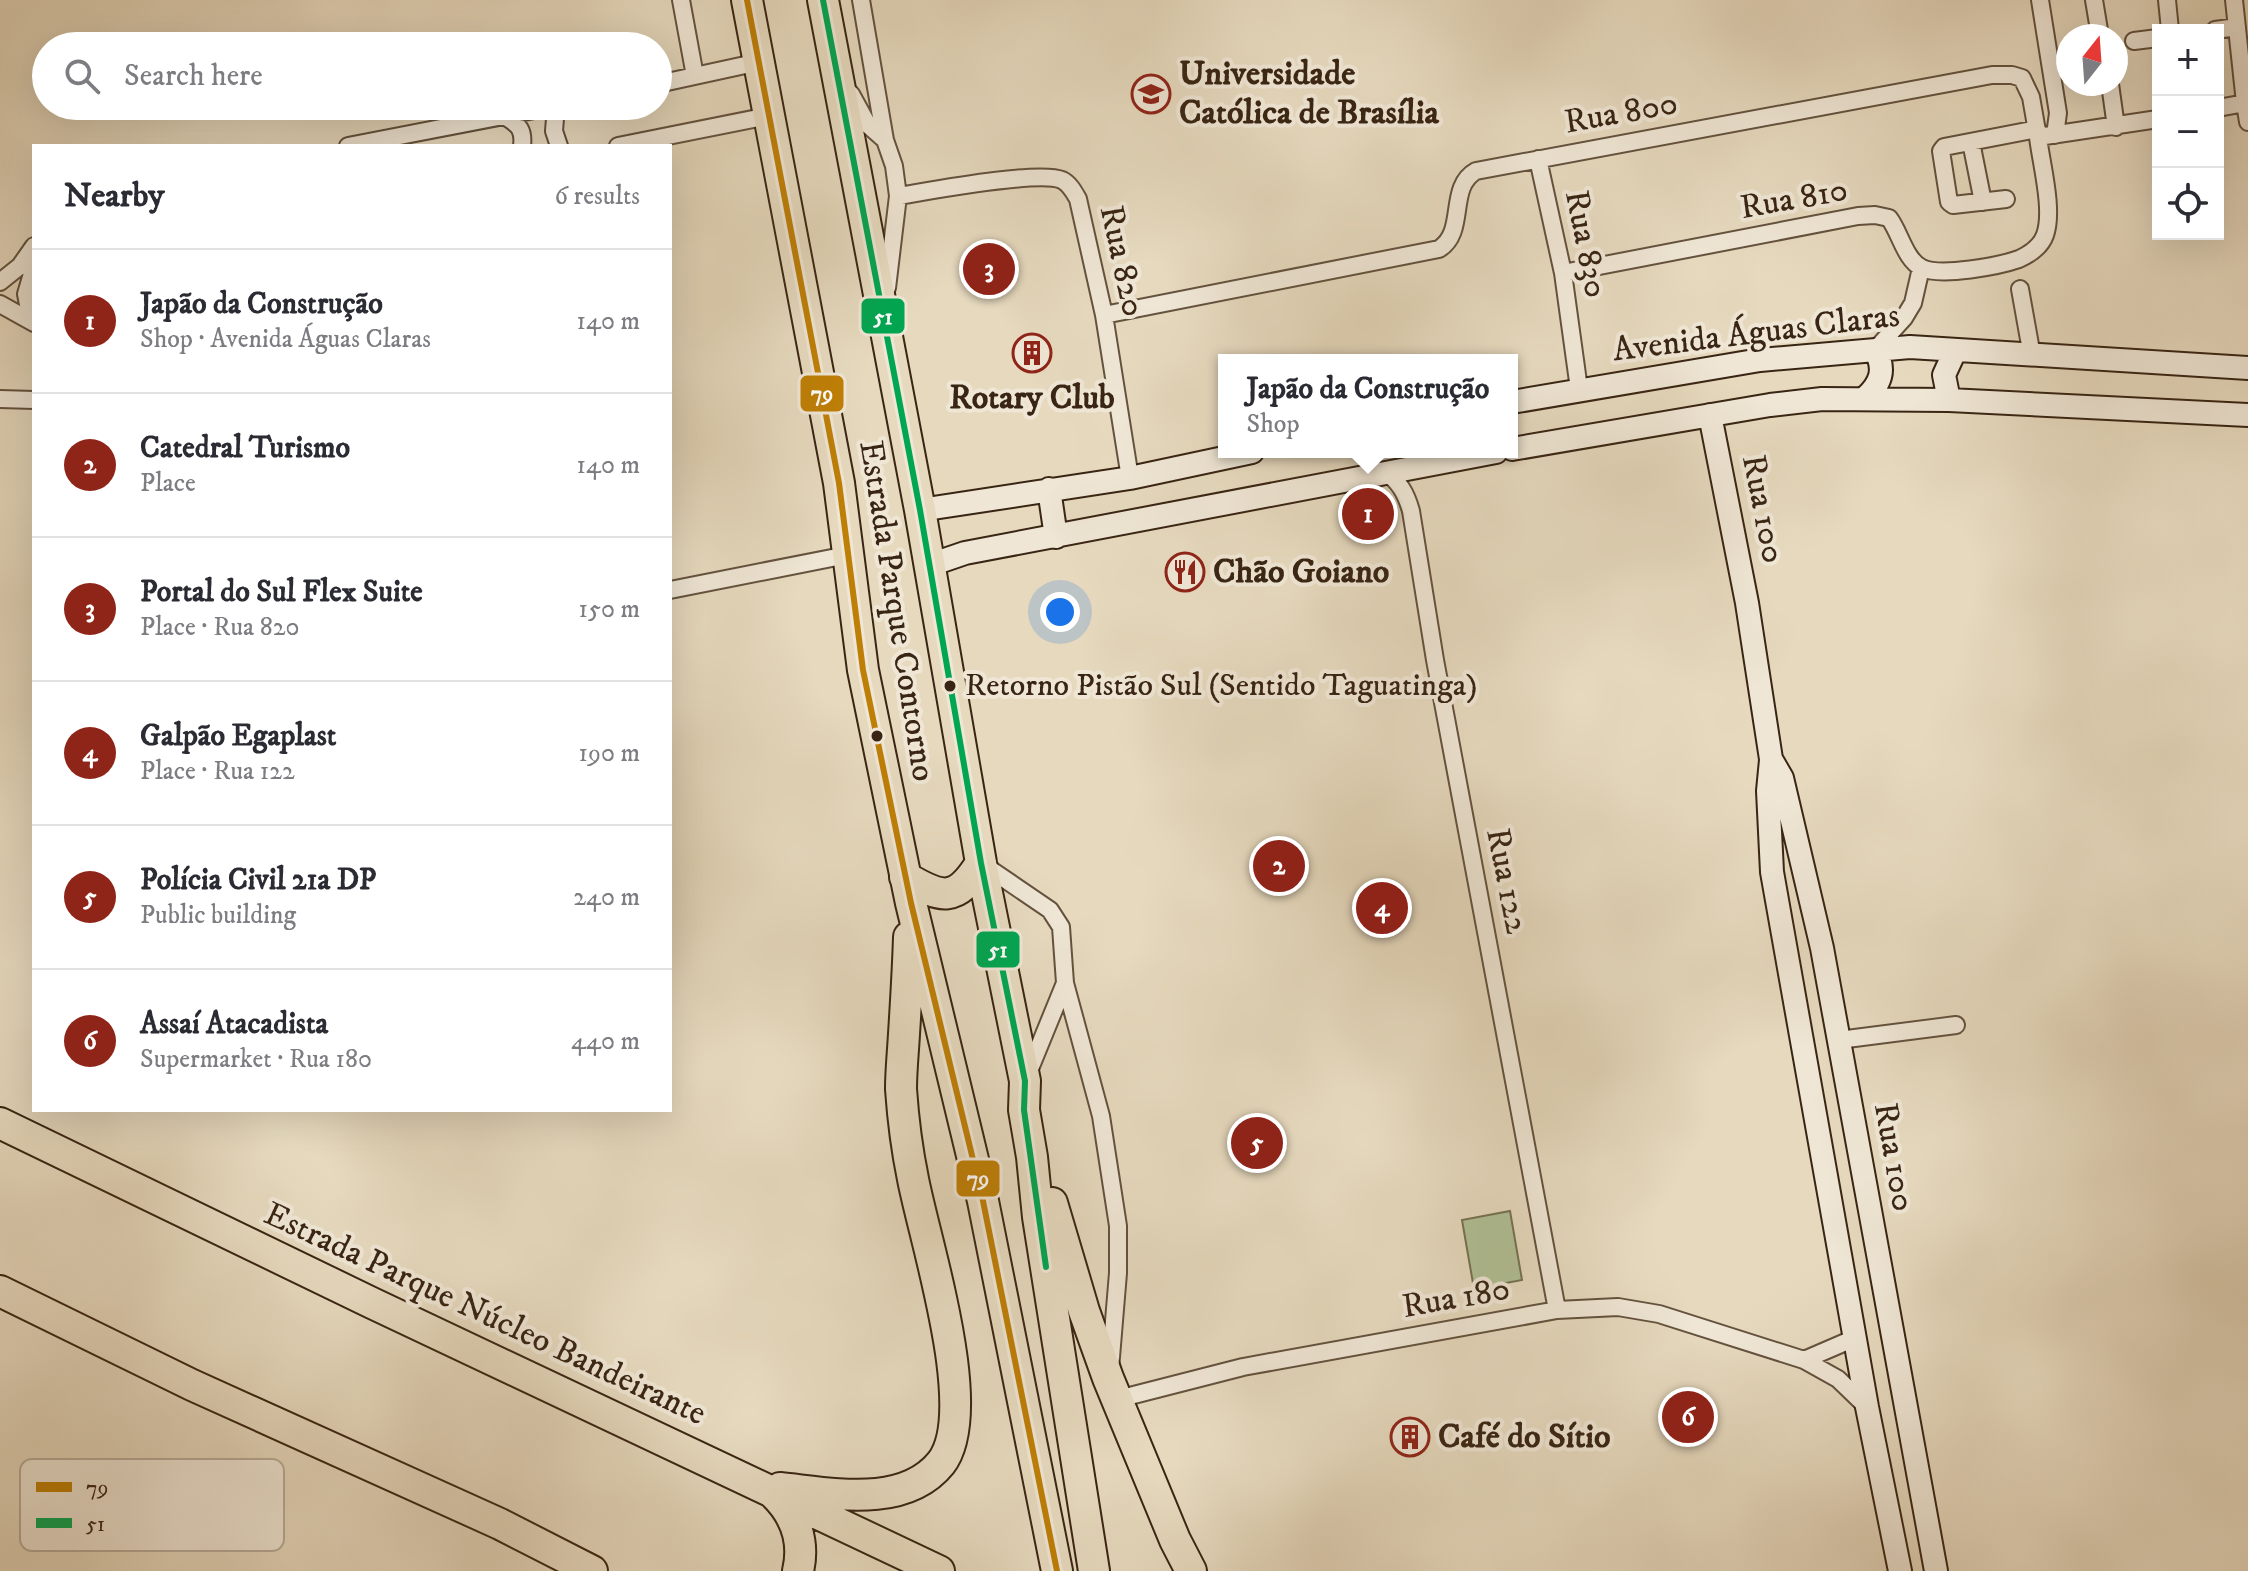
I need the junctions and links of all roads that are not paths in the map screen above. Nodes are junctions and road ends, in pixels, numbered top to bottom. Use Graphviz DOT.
graph roads {
  1 [pos="681,0"];
  2 [pos="747,0"];
  3 [pos="823,0"];
  4 [pos="861,0"];
  5 [pos="2040,0"];
  6 [pos="2094,0"];
  7 [pos="2167,0"];
  8 [pos="2234,0"];
  9 [pos="2098,24"];
  10 [pos="2169,24"];
  11 [pos="2237,27"];
  12 [pos="2224,29"];
  13 [pos="2152,39"];
  14 [pos="2134,41"];
  15 [pos="835,56"];
  16 [pos="759,62"];
  17 [pos="695,76"];
  18 [pos="672,81"];
  19 [pos="2112,96"];
  20 [pos="2245,103"];
  21 [pos="2224,107"];
  22 [pos="768,116"];
  23 [pos="490,120"];
  24 [pos="511,120"];
  25 [pos="555,120"];
  26 [pos="2152,120"];
  27 [pos="2248,122"];
  28 [pos="2116,127"];
  29 [pos="2043,134"];
  30 [pos="885,140"];
  31 [pos="1971,142"];
  32 [pos="359,144"];
  33 [pos="522,144"];
  34 [pos="558,144"];
  35 [pos="628,144"];
  36 [pos="1538,159"];
  37 [pos="898,196"];
  38 [pos="2006,199"];
  39 [pos="1983,202"];
  40 [pos="32,249"];
  41 [pos="1921,268"];
  42 [pos="1563,273"];
  43 [pos="32,274"];
  44 [pos="0,282"];
  45 [pos="2020,289"];
  46 [pos="0,304"];
  47 [pos="1104,315"];
  48 [pos="32,318"];
  49 [pos="882,318"];
  50 [pos="32,321"];
  51 [pos="1875,350"];
  52 [pos="1955,351"];
  53 [pos="2032,356"];
  54 [pos="2248,368"];
  55 [pos="1579,389"];
  56 [pos="29,397"];
  57 [pos="1865,398"];
  58 [pos="1,400"];
  59 [pos="1949,400"];
  60 [pos="1518,401"];
  61 [pos="1710,415"];
  62 [pos="2248,415"];
  63 [pos="1518,448"];
  64 [pos="1224,458"];
  65 [pos="1461,458"];
  66 [pos="1384,471"];
  67 [pos="1130,478"];
  68 [pos="1049,489"];
  69 [pos="920,510"];
  70 [pos="1056,537"];
  71 [pos="847,555"];
  72 [pos="930,565"];
  73 [pos="672,590"];
  74 [pos="1771,759"];
  75 [pos="981,863"];
  76 [pos="908,890"];
  77 [pos="1065,983"];
  78 [pos="1956,1025"];
  79 [pos="1839,1040"];
  80 [pos="1024,1095"];
  81 [pos="1849,1097"];
  82 [pos="1811,1103"];
  83 [pos="0,1123"];
  84 [pos="0,1291"];
  85 [pos="1557,1310"];
  86 [pos="1855,1338"];
  87 [pos="1804,1360"];
  88 [pos="1113,1389"];
  89 [pos="1867,1407"];
  90 [pos="1914,1454"];
  91 [pos="1878,1459"];
  92 [pos="766,1489"];
  93 [pos="592,1571"];
  94 [pos="798,1571"];
  95 [pos="939,1571"];
  96 [pos="1057,1571"];
  97 [pos="1094,1571"];
  98 [pos="1191,1571"];
  99 [pos="1900,1571"];
  100 [pos="1936,1571"];
  1 -- 17 [label="street"];
  2 -- 16 [label="highway, Estrada Parque Contorno"];
  3 -- 15 [label="highway, Estrada Parque Contorno"];
  4 -- 30 [label="street"];
  5 -- 29 [label="street"];
  6 -- 9 [label="street"];
  7 -- 10 [label="street"];
  8 -- 11 [label="street"];
  11 -- 12 [label="street"];
  11 -- 20 [label="street"];
  13 -- 14 [label="street"];
  15 -- 30 [label="street"];
  15 -- 49 [label="highway, Estrada Parque Contorno"];
  16 -- 17 [label="street"];
  16 -- 22 [label="highway, Estrada Parque Contorno"];
  17 -- 18 [label="street"];
  19 -- 28 [label="street"];
  20 -- 21 [label="street"];
  20 -- 27 [label="street"];
  22 -- 35 [label="street"];
  22 -- 71 [label="highway, Estrada Parque Contorno"];
  23 -- 32 [label="street"];
  24 -- 33 [label="street"];
  25 -- 34 [label="street"];
  26 -- 28 [label="street"];
  28 -- 29 [label="street"];
  29 -- 31 [label="street"];
  29 -- 36 [label="street, Rua 800"];
  29 -- 41 [label="street"];
  30 -- 37 [label="street"];
  31 -- 39 [label="street"];
  31 -- 39 [label="street"];
  36 -- 42 [label="street, Rua 830"];
  36 -- 47 [label="street, Rua 800"];
  37 -- 47 [label="street, Rua 820"];
  37 -- 49 [label="street"];
  38 -- 39 [label="street"];
  40 -- 44 [label="street"];
  41 -- 42 [label="street, Rua 810"];
  41 -- 51 [label="street"];
  42 -- 55 [label="street, Rua 830"];
  43 -- 48 [label="street"];
  45 -- 53 [label="street"];
  46 -- 50 [label="street"];
  47 -- 67 [label="street, Rua 820"];
  49 -- 69 [label="highway, Estrada Parque Contorno"];
  51 -- 52 [label="main road, Avenida Águas Claras"];
  51 -- 55 [label="main road, Avenida Águas Claras"];
  51 -- 57 [label="main road"];
  52 -- 53 [label="main road, Avenida Águas Claras"];
  52 -- 59 [label="main road"];
  53 -- 54 [label="main road, Avenida Águas Claras"];
  55 -- 60 [label="main road, Avenida Águas Claras"];
  56 -- 58 [label="street"];
  57 -- 59 [label="main road"];
  57 -- 61 [label="main road"];
  59 -- 62 [label="main road"];
  61 -- 63 [label="main road"];
  61 -- 74 [label="main road, Rua 100"];
  64 -- 67 [label="main road"];
  65 -- 66 [label="main road"];
  66 -- 70 [label="main road"];
  66 -- 85 [label="street, Rua 122"];
  67 -- 68 [label="main road"];
  68 -- 69 [label="main road"];
  68 -- 70 [label="main road"];
  69 -- 72 [label="highway, Estrada Parque Contorno"];
  70 -- 72 [label="main road"];
  71 -- 73 [label="street"];
  71 -- 76 [label="highway, Estrada Parque Contorno"];
  72 -- 75 [label="highway, Estrada Parque Contorno"];
  74 -- 79 [label="main road, Rua 100"];
  74 -- 82 [label="main road, Rua 100"];
  75 -- 76 [label="highway"];
  75 -- 77 [label="street"];
  75 -- 80 [label="highway, Estrada Parque Contorno"];
  76 -- 92 [label="highway"];
  76 -- 96 [label="highway"];
  77 -- 80 [label="street"];
  77 -- 88 [label="street"];
  78 -- 79 [label="street"];
  79 -- 81 [label="main road, Rua 100"];
  80 -- 88 [label="highway"];
  80 -- 97 [label="highway"];
  81 -- 82 [label="main road"];
  81 -- 90 [label="main road, Rua 100"];
  82 -- 86 [label="main road, Rua 100"];
  83 -- 92 [label="highway, Estrada Parque Núcleo Bandeirante"];
  84 -- 93 [label="highway"];
  85 -- 87 [label="street, Rua 180"];
  85 -- 88 [label="street, Rua 180"];
  86 -- 87 [label="street"];
  86 -- 89 [label="main road, Rua 100"];
  87 -- 89 [label="street, Rua 180"];
  88 -- 98 [label="highway"];
  89 -- 91 [label="main road, Rua 100"];
  90 -- 91 [label="main road"];
  90 -- 100 [label="main road, Rua 100"];
  91 -- 99 [label="main road, Rua 100"];
  92 -- 94 [label="highway"];
  92 -- 95 [label="highway, Estrada Parque Núcleo Bandeirante"];
}
